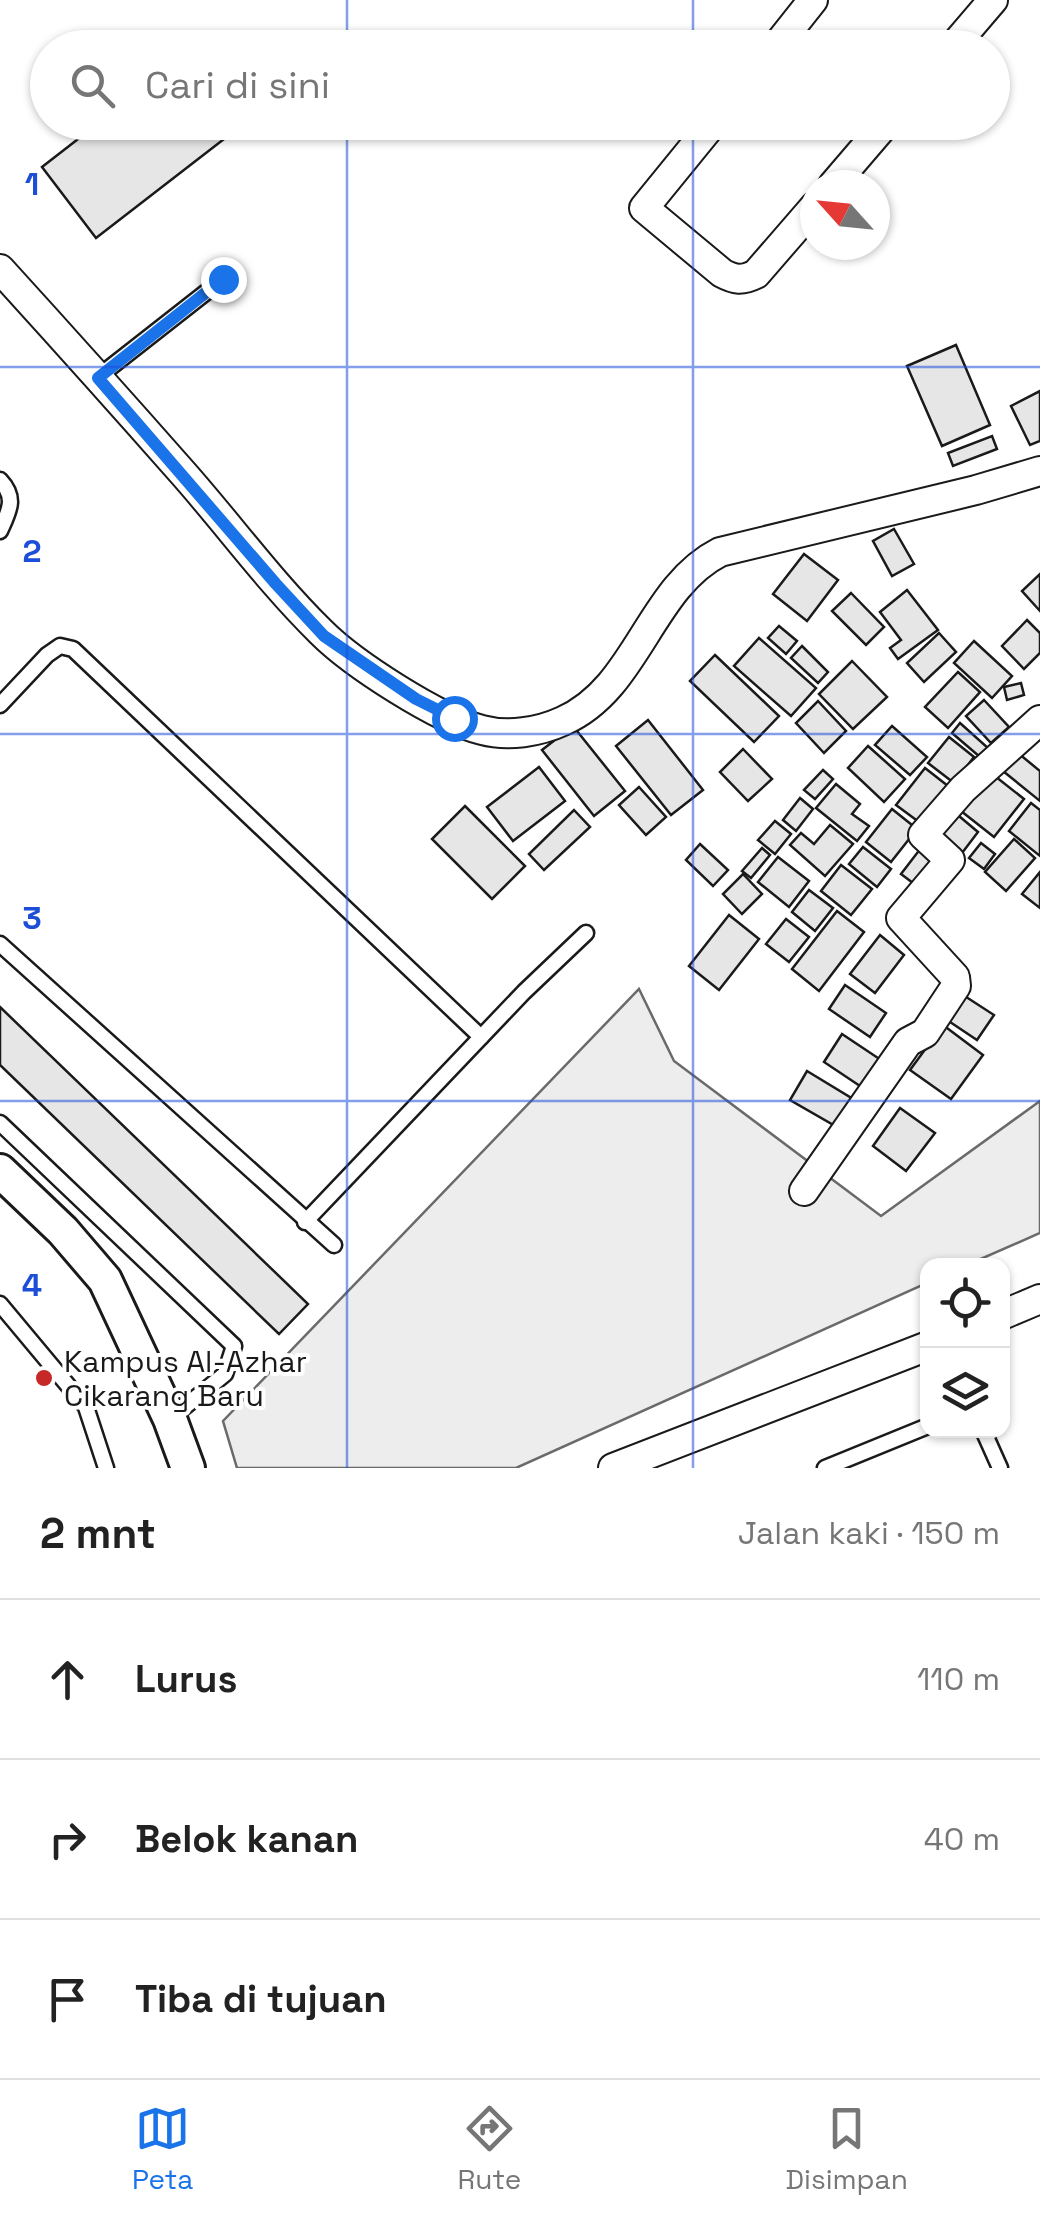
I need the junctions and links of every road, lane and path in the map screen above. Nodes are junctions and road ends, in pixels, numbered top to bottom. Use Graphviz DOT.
graph roads {
  1 [pos="814,0"];
  2 [pos="994,0"];
  3 [pos="790,30"];
  4 [pos="968,30"];
  5 [pos="699,140"];
  6 [pos="872,140"];
  7 [pos="846,170"];
  8 [pos="800,223"];
  9 [pos="0,269"];
  10 [pos="223,279"];
  11 [pos="98,378"];
  12 [pos="1040,471"];
  13 [pos="0,480"];
  14 [pos="0,531"];
  15 [pos="0,706"];
  16 [pos="1040,720"];
  17 [pos="586,933"];
  18 [pos="0,944"];
  19 [pos="481,1038"];
  20 [pos="0,1123"];
  21 [pos="0,1171"];
  22 [pos="804,1191"];
  23 [pos="305,1222"];
  24 [pos="334,1246"];
  25 [pos="1040,1299"];
  26 [pos="0,1304"];
  27 [pos="1010,1312"];
  28 [pos="923,1348"];
  29 [pos="170,1419"];
  30 [pos="920,1429"];
  31 [pos="987,1438"];
  32 [pos="106,1468"];
  33 [pos="188,1468"];
  34 [pos="613,1468"];
  35 [pos="824,1468"];
  36 [pos="1000,1468"];
  1 -- 3 [label="street"];
  2 -- 4 [label="street"];
  5 -- 8 [label="street"];
  6 -- 7 [label="street"];
  9 -- 11 [label="street"];
  10 -- 11 [label="lane"];
  11 -- 12 [label="street"];
  13 -- 14 [label="lane"];
  15 -- 19 [label="lane"];
  16 -- 22 [label="street"];
  17 -- 19 [label="lane"];
  18 -- 23 [label="lane"];
  19 -- 23 [label="lane"];
  20 -- 29 [label="lane"];
  21 -- 29 [label="street"];
  23 -- 24 [label="lane"];
  25 -- 27 [label="street"];
  26 -- 32 [label="lane"];
  28 -- 34 [label="street"];
  29 -- 33 [label="street"];
  30 -- 35 [label="lane"];
  31 -- 36 [label="lane"];
}
